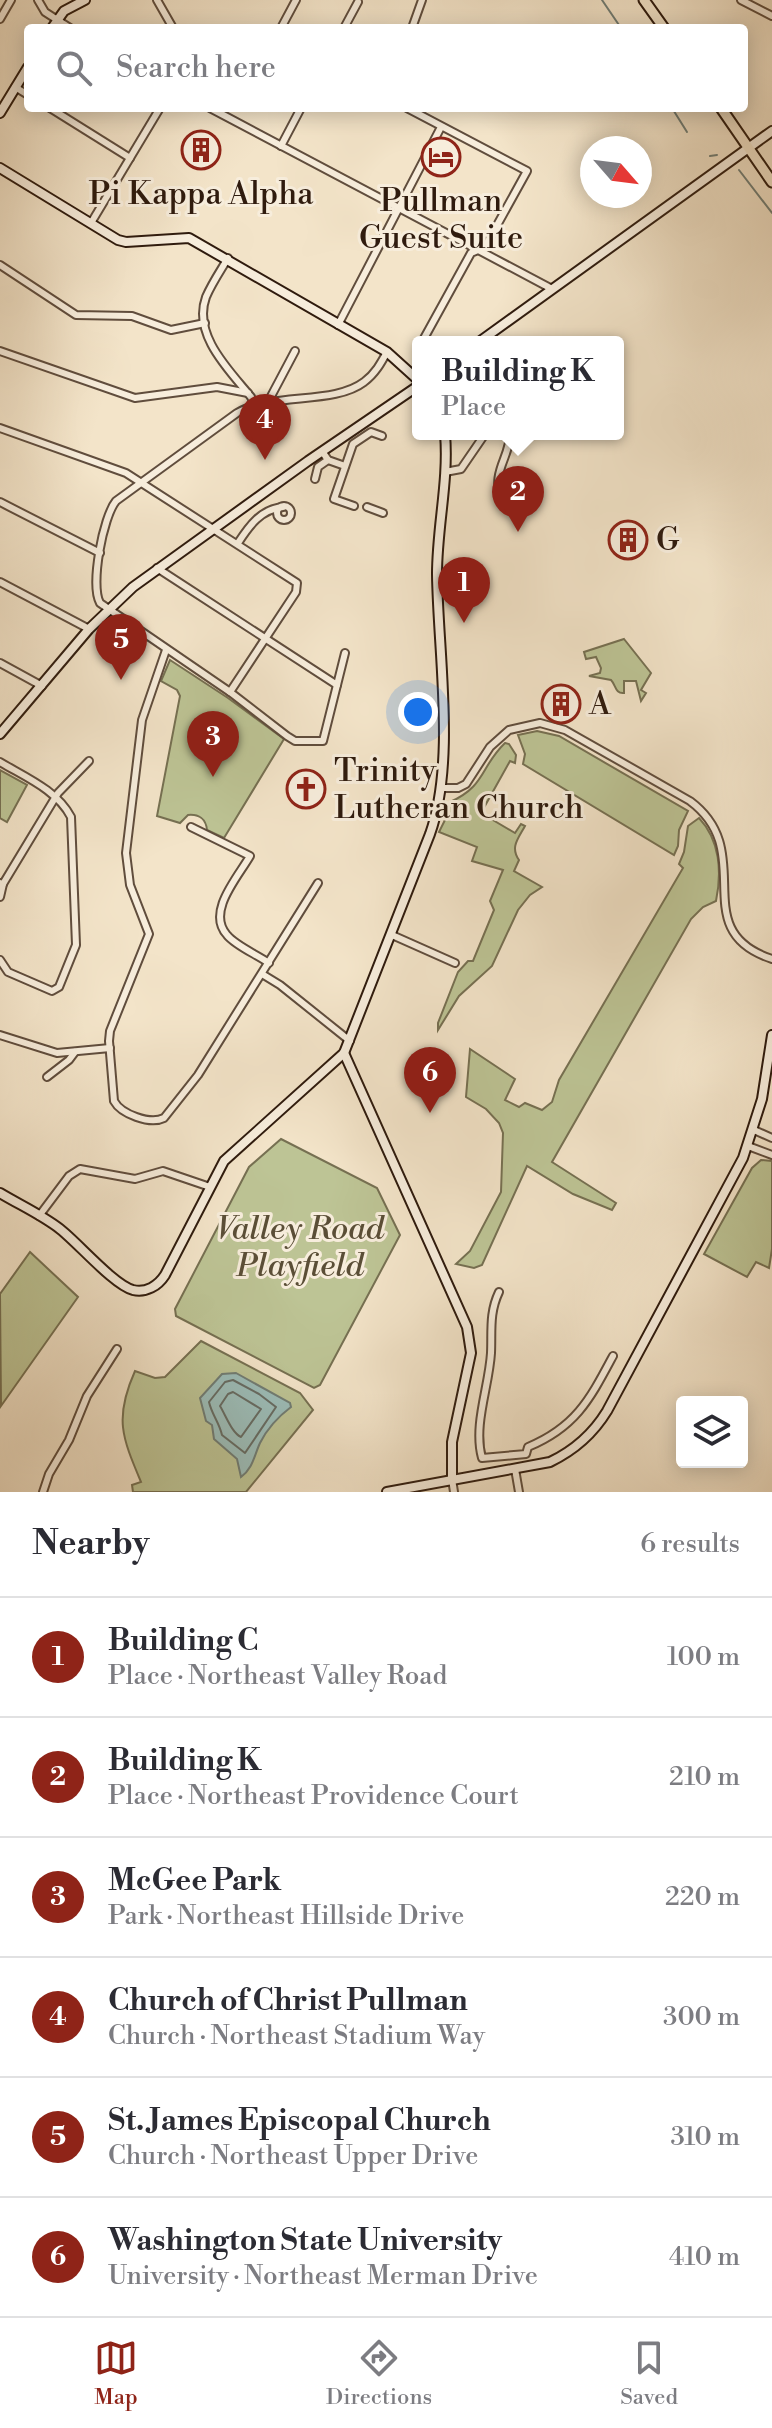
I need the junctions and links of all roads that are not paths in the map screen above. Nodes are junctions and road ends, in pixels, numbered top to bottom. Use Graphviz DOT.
graph roads {
  1 [pos="11,0"];
  2 [pos="38,0"];
  3 [pos="85,0"];
  4 [pos="157,0"];
  5 [pos="296,0"];
  6 [pos="422,0"];
  7 [pos="644,0"];
  8 [pos="741,0"];
  9 [pos="358,2"];
  10 [pos="772,16"];
  11 [pos="0,19"];
  12 [pos="55,24"];
  13 [pos="171,24"];
  14 [pos="283,24"];
  15 [pos="346,24"];
  16 [pos="413,24"];
  17 [pos="661,24"];
  18 [pos="24,73"];
  19 [pos="15,87"];
  20 [pos="24,93"];
  21 [pos="56,112"];
  22 [pos="158,112"];
  23 [pos="217,112"];
  24 [pos="299,112"];
  25 [pos="414,112"];
  26 [pos="724,112"];
  27 [pos="0,113"];
  28 [pos="441,127"];
  29 [pos="772,131"];
  30 [pos="281,146"];
  31 [pos="748,149"];
  32 [pos="130,158"];
  33 [pos="0,168"];
  34 [pos="772,182"];
  35 [pos="399,208"];
  36 [pos="91,223"];
  37 [pos="479,250"];
  38 [pos="228,258"];
  39 [pos="0,265"];
  40 [pos="552,289"];
  41 [pos="205,323"];
  42 [pos="338,325"];
  43 [pos="425,336"];
  44 [pos="487,336"];
  45 [pos="0,351"];
  46 [pos="295,351"];
  47 [pos="387,352"];
  48 [pos="412,377"];
  49 [pos="412,387"];
  50 [pos="248,393"];
  51 [pos="268,402"];
  52 [pos="254,404"];
  53 [pos="0,428"];
  54 [pos="382,436"];
  55 [pos="445,440"];
  56 [pos="481,440"];
  57 [pos="509,440"];
  58 [pos="322,451"];
  59 [pos="328,460"];
  60 [pos="345,466"];
  61 [pos="445,472"];
  62 [pos="315,479"];
  63 [pos="142,482"];
  64 [pos="502,501"];
  65 [pos="0,502"];
  66 [pos="354,506"];
  67 [pos="283,507"];
  68 [pos="367,507"];
  69 [pos="383,513"];
  70 [pos="211,529"];
  71 [pos="238,543"];
  72 [pos="100,553"];
  73 [pos="157,568"];
  74 [pos="0,582"];
  75 [pos="107,610"];
  76 [pos="89,629"];
  77 [pos="265,639"];
  78 [pos="166,650"];
  79 [pos="345,653"];
  80 [pos="0,663"];
  81 [pos="337,685"];
  82 [pos="42,686"];
  83 [pos="230,692"];
  84 [pos="0,734"];
  85 [pos="89,761"];
  86 [pos="0,762"];
  87 [pos="442,788"];
  88 [pos="56,797"];
  89 [pos="191,827"];
  90 [pos="318,883"];
  91 [pos="2,884"];
  92 [pos="0,897"];
  93 [pos="392,935"];
  94 [pos="772,959"];
  95 [pos="0,960"];
  96 [pos="269,963"];
  97 [pos="455,963"];
  98 [pos="262,974"];
  99 [pos="0,1035"];
  100 [pos="772,1035"];
  101 [pos="350,1041"];
  102 [pos="110,1048"];
  103 [pos="75,1052"];
  104 [pos="344,1053"];
  105 [pos="47,1077"];
  106 [pos="754,1130"];
  107 [pos="772,1138"];
  108 [pos="748,1146"];
  109 [pos="772,1155"];
  110 [pos="210,1187"];
  111 [pos="0,1193"];
  112 [pos="39,1216"];
  113 [pos="499,1292"];
  114 [pos="117,1349"];
  115 [pos="613,1356"];
  116 [pos="526,1454"];
  117 [pos="528,1467"];
  118 [pos="515,1469"];
  119 [pos="452,1479"];
  120 [pos="43,1492"];
  121 [pos="387,1492"];
  122 [pos="454,1492"];
  123 [pos="519,1492"];
  1 -- 11 [label="street"];
  2 -- 12 [label="street"];
  3 -- 12 [label="street"];
  4 -- 13 [label="street"];
  5 -- 14 [label="street"];
  6 -- 16 [label="street"];
  7 -- 17 [label="main road"];
  8 -- 10 [label="street"];
  9 -- 15 [label="street"];
  18 -- 19 [label="street"];
  19 -- 20 [label="street"];
  19 -- 27 [label="street"];
  21 -- 32 [label="street"];
  22 -- 32 [label="street"];
  23 -- 30 [label="street"];
  24 -- 30 [label="street"];
  25 -- 28 [label="street"];
  26 -- 31 [label="main road"];
  28 -- 35 [label="street"];
  28 -- 37 [label="street"];
  29 -- 31 [label="street"];
  30 -- 35 [label="street"];
  31 -- 34 [label="main road"];
  31 -- 40 [label="street"];
  32 -- 36 [label="street"];
  33 -- 36 [label="street"];
  35 -- 37 [label="street"];
  35 -- 42 [label="street"];
  36 -- 38 [label="street"];
  37 -- 40 [label="street"];
  37 -- 43 [label="street"];
  38 -- 41 [label="street"];
  38 -- 42 [label="street"];
  39 -- 41 [label="street"];
  40 -- 44 [label="street"];
  41 -- 50 [label="street"];
  42 -- 47 [label="street"];
  45 -- 50 [label="street"];
  46 -- 51 [label="street"];
  47 -- 48 [label="street"];
  47 -- 51 [label="street"];
  49 -- 58 [label="street"];
  50 -- 52 [label="street"];
  51 -- 52 [label="street"];
  52 -- 63 [label="street"];
  53 -- 63 [label="street"];
  54 -- 60 [label="street"];
  55 -- 61 [label="street"];
  56 -- 61 [label="street"];
  57 -- 64 [label="street"];
  58 -- 59 [label="street"];
  58 -- 70 [label="street"];
  59 -- 60 [label="street"];
  59 -- 62 [label="street"];
  60 -- 66 [label="street"];
  61 -- 87 [label="street"];
  63 -- 70 [label="street"];
  63 -- 72 [label="street"];
  65 -- 72 [label="street"];
  67 -- 71 [label="street"];
  68 -- 69 [label="street"];
  70 -- 71 [label="street"];
  70 -- 73 [label="street"];
  71 -- 77 [label="street"];
  72 -- 75 [label="street"];
  73 -- 75 [label="street"];
  73 -- 77 [label="street"];
  74 -- 76 [label="street"];
  75 -- 76 [label="street"];
  75 -- 78 [label="street"];
  76 -- 82 [label="street"];
  77 -- 81 [label="street"];
  77 -- 83 [label="street"];
  78 -- 83 [label="street"];
  78 -- 102 [label="street"];
  79 -- 81 [label="street"];
  80 -- 82 [label="street"];
  81 -- 83 [label="street"];
  82 -- 84 [label="street"];
  85 -- 88 [label="street"];
  86 -- 88 [label="street"];
  87 -- 93 [label="street"];
  87 -- 94 [label="street"];
  88 -- 91 [label="street"];
  88 -- 95 [label="street"];
  89 -- 96 [label="street"];
  90 -- 96 [label="street"];
  91 -- 92 [label="street"];
  93 -- 97 [label="street"];
  93 -- 101 [label="street"];
  96 -- 98 [label="street"];
  98 -- 101 [label="street"];
  98 -- 102 [label="street"];
  99 -- 103 [label="street"];
  100 -- 106 [label="street"];
  101 -- 104 [label="street"];
  102 -- 103 [label="street"];
  103 -- 105 [label="street"];
  104 -- 110 [label="street"];
  104 -- 119 [label="street"];
  106 -- 107 [label="street"];
  106 -- 108 [label="street"];
  108 -- 109 [label="street"];
  108 -- 117 [label="street"];
  110 -- 112 [label="street"];
  110 -- 112 [label="street"];
  111 -- 112 [label="street"];
  113 -- 116 [label="street"];
  114 -- 120 [label="street"];
  115 -- 116 [label="street"];
  116 -- 117 [label="street"];
  117 -- 118 [label="street"];
  118 -- 119 [label="street"];
  118 -- 123 [label="street"];
  119 -- 121 [label="street"];
  119 -- 122 [label="street"];
}
